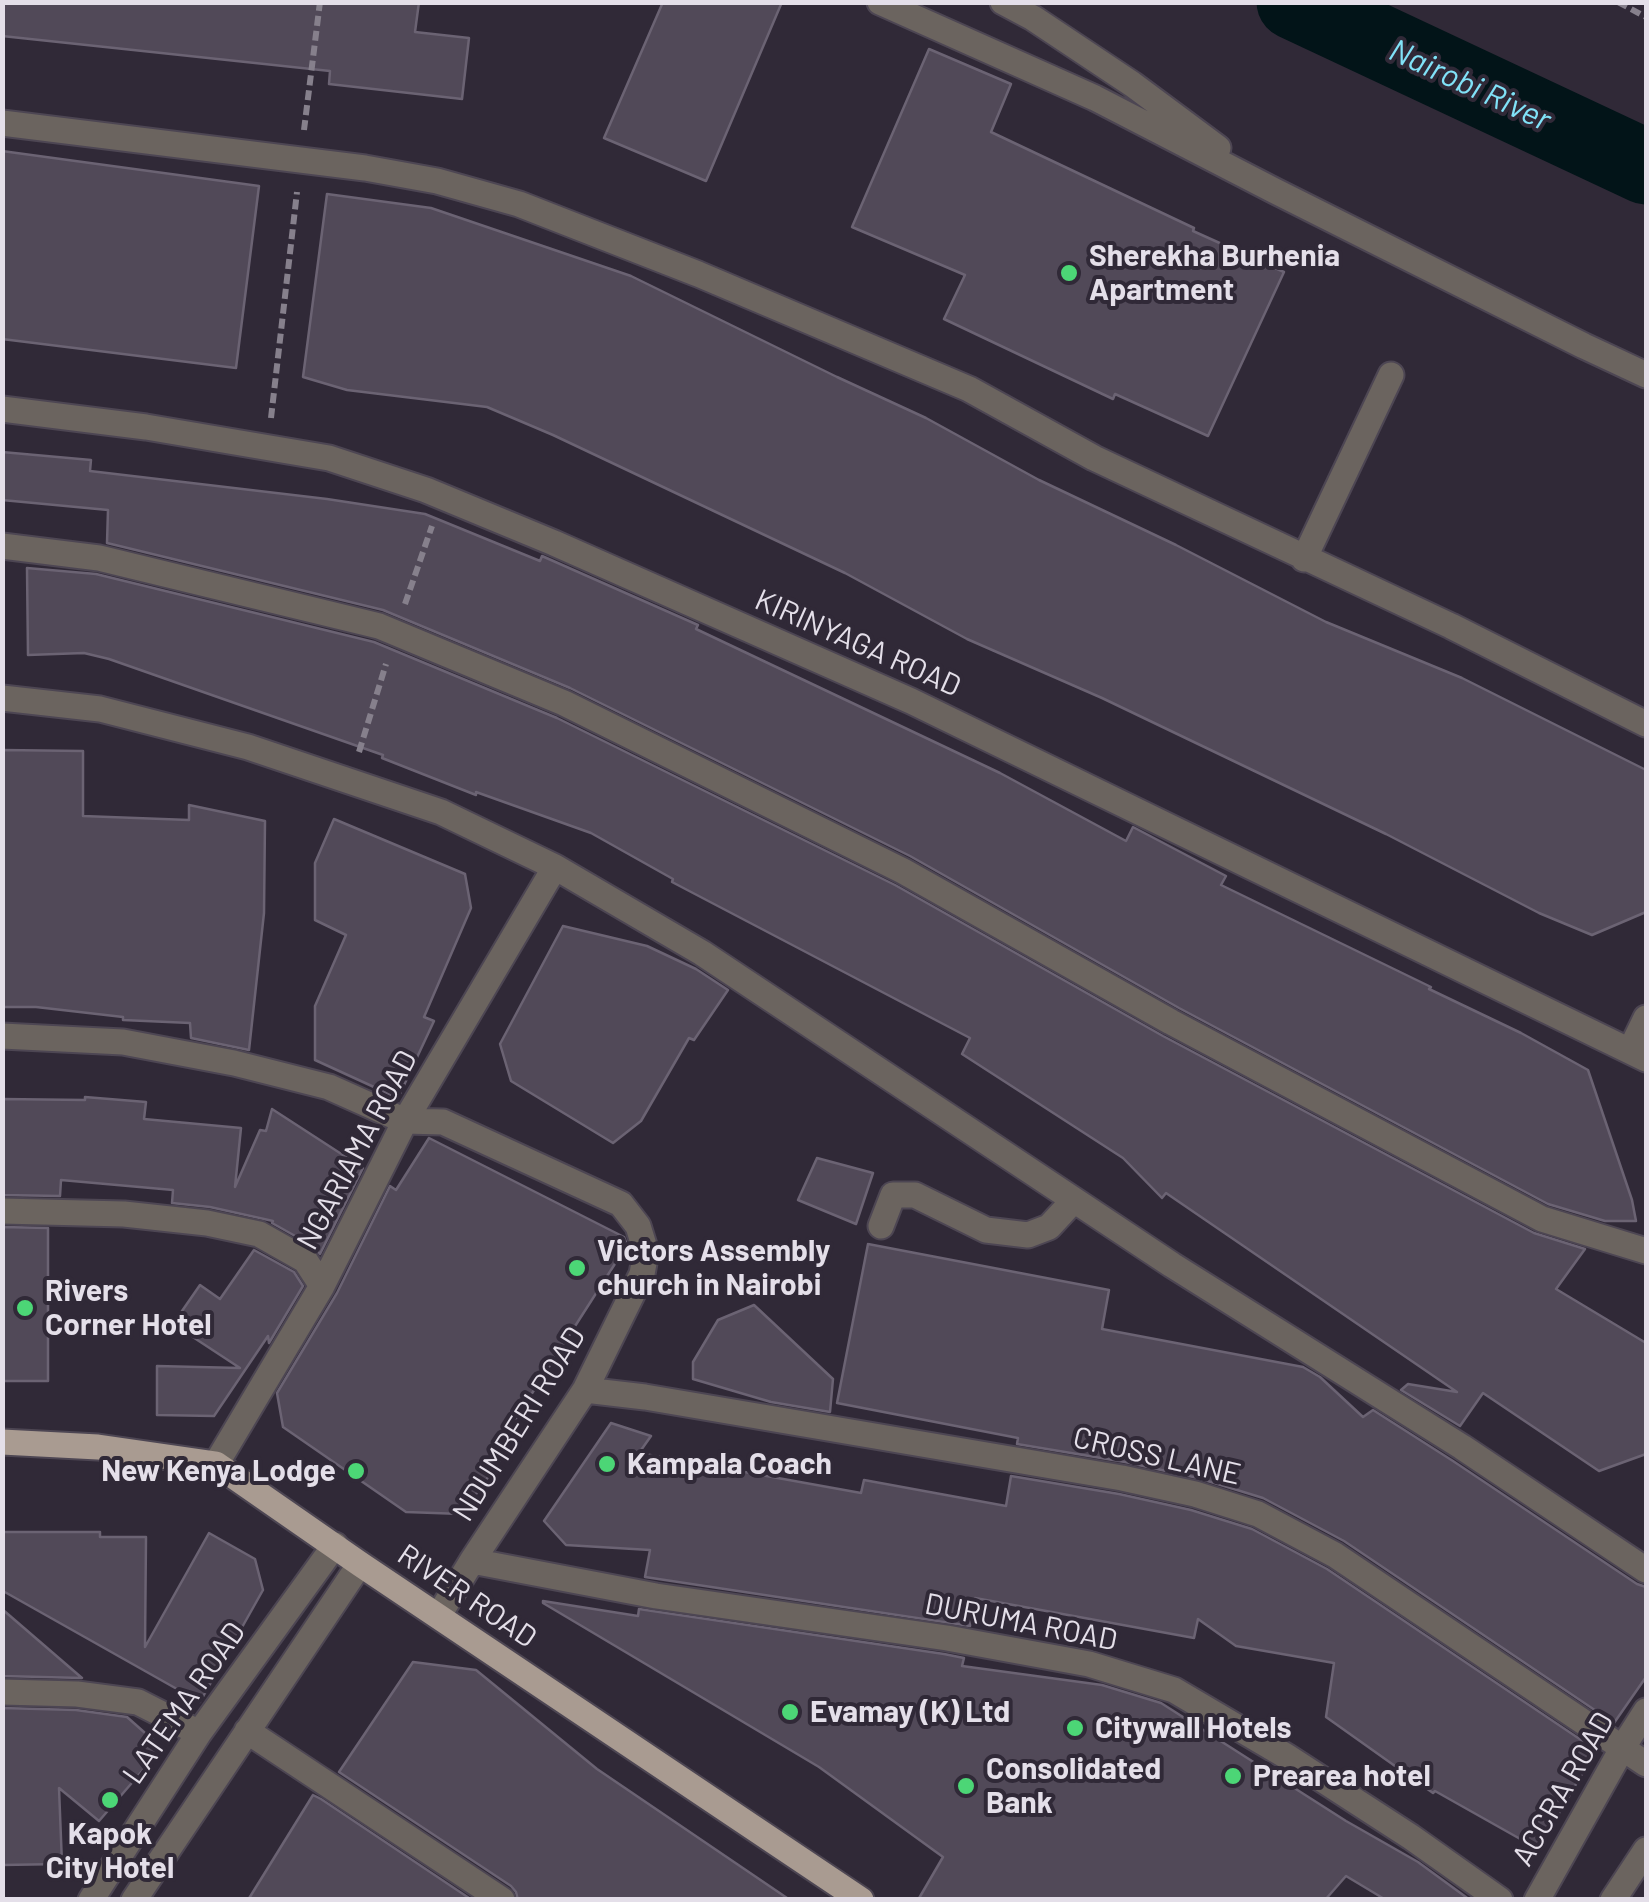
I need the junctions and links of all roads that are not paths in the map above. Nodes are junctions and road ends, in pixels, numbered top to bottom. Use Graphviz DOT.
graph roads {
  1 [pos="880,2"];
  2 [pos="1003,2"];
  3 [pos="2,124"];
  4 [pos="1275,191"];
  5 [pos="1391,375"];
  6 [pos="1646,376"];
  7 [pos="2,408"];
  8 [pos="2,546"];
  9 [pos="1304,558"];
  10 [pos="2,698"];
  11 [pos="1646,724"];
  12 [pos="556,867"];
  13 [pos="1646,1018"];
  14 [pos="2,1036"];
  15 [pos="1638,1055"];
  16 [pos="405,1121"];
  17 [pos="1074,1200"];
  18 [pos="2,1212"];
  19 [pos="881,1226"];
  20 [pos="1646,1251"];
  21 [pos="322,1286"];
  22 [pos="585,1390"];
  23 [pos="2,1442"];
  24 [pos="216,1464"];
  25 [pos="335,1546"];
  26 [pos="472,1561"];
  27 [pos="360,1564"];
  28 [pos="1646,1570"];
  29 [pos="440,1616"];
  30 [pos="2,1692"];
  31 [pos="1646,1711"];
  32 [pos="247,1732"];
  33 [pos="199,1733"];
  34 [pos="1623,1747"];
  35 [pos="1646,1764"];
  36 [pos="126,1847"];
  37 [pos="1646,1850"];
  38 [pos="156,1868"];
  39 [pos="142,1897"];
  40 [pos="92,1900"];
  41 [pos="502,1900"];
  42 [pos="861,1900"];
  43 [pos="1500,1900"];
  44 [pos="1537,1900"];
  45 [pos="1613,1900"];
  1 -- 4 [label="street"];
  2 -- 4 [label="street"];
  3 -- 9 [label="street"];
  4 -- 6 [label="street"];
  5 -- 9 [label="street"];
  7 -- 15 [label="street, KIRINYAGA ROAD"];
  8 -- 20 [label="street"];
  9 -- 11 [label="street"];
  10 -- 12 [label="street"];
  12 -- 16 [label="street, NGARIAMA ROAD"];
  12 -- 17 [label="street"];
  13 -- 15 [label="street"];
  14 -- 16 [label="street, NDUMBERI ROAD"];
  16 -- 21 [label="street, NGARIAMA ROAD"];
  16 -- 22 [label="street, NDUMBERI ROAD"];
  17 -- 19 [label="street"];
  17 -- 28 [label="street"];
  18 -- 21 [label="street"];
  21 -- 24 [label="street, NGARIAMA ROAD"];
  22 -- 26 [label="street, NDUMBERI ROAD"];
  22 -- 34 [label="street, CROSS LANE"];
  23 -- 24 [label="main road, RIVER ROAD"];
  24 -- 25 [label="main road, RIVER ROAD"];
  25 -- 27 [label="main road, RIVER ROAD"];
  25 -- 33 [label="street, LATEMA ROAD"];
  26 -- 29 [label="street, NDUMBERI ROAD"];
  26 -- 43 [label="street, DURUMA ROAD"];
  27 -- 29 [label="main road, RIVER ROAD"];
  27 -- 32 [label="street"];
  29 -- 42 [label="main road, RIVER ROAD"];
  30 -- 33 [label="street"];
  31 -- 34 [label="street, ACCRA ROAD"];
  32 -- 38 [label="street"];
  32 -- 41 [label="street"];
  33 -- 36 [label="street, LATEMA ROAD"];
  34 -- 35 [label="street, CROSS LANE"];
  34 -- 44 [label="street, ACCRA ROAD"];
  36 -- 38 [label="street"];
  36 -- 40 [label="street, LATEMA ROAD"];
  37 -- 45 [label="street"];
  38 -- 39 [label="street"];
}
